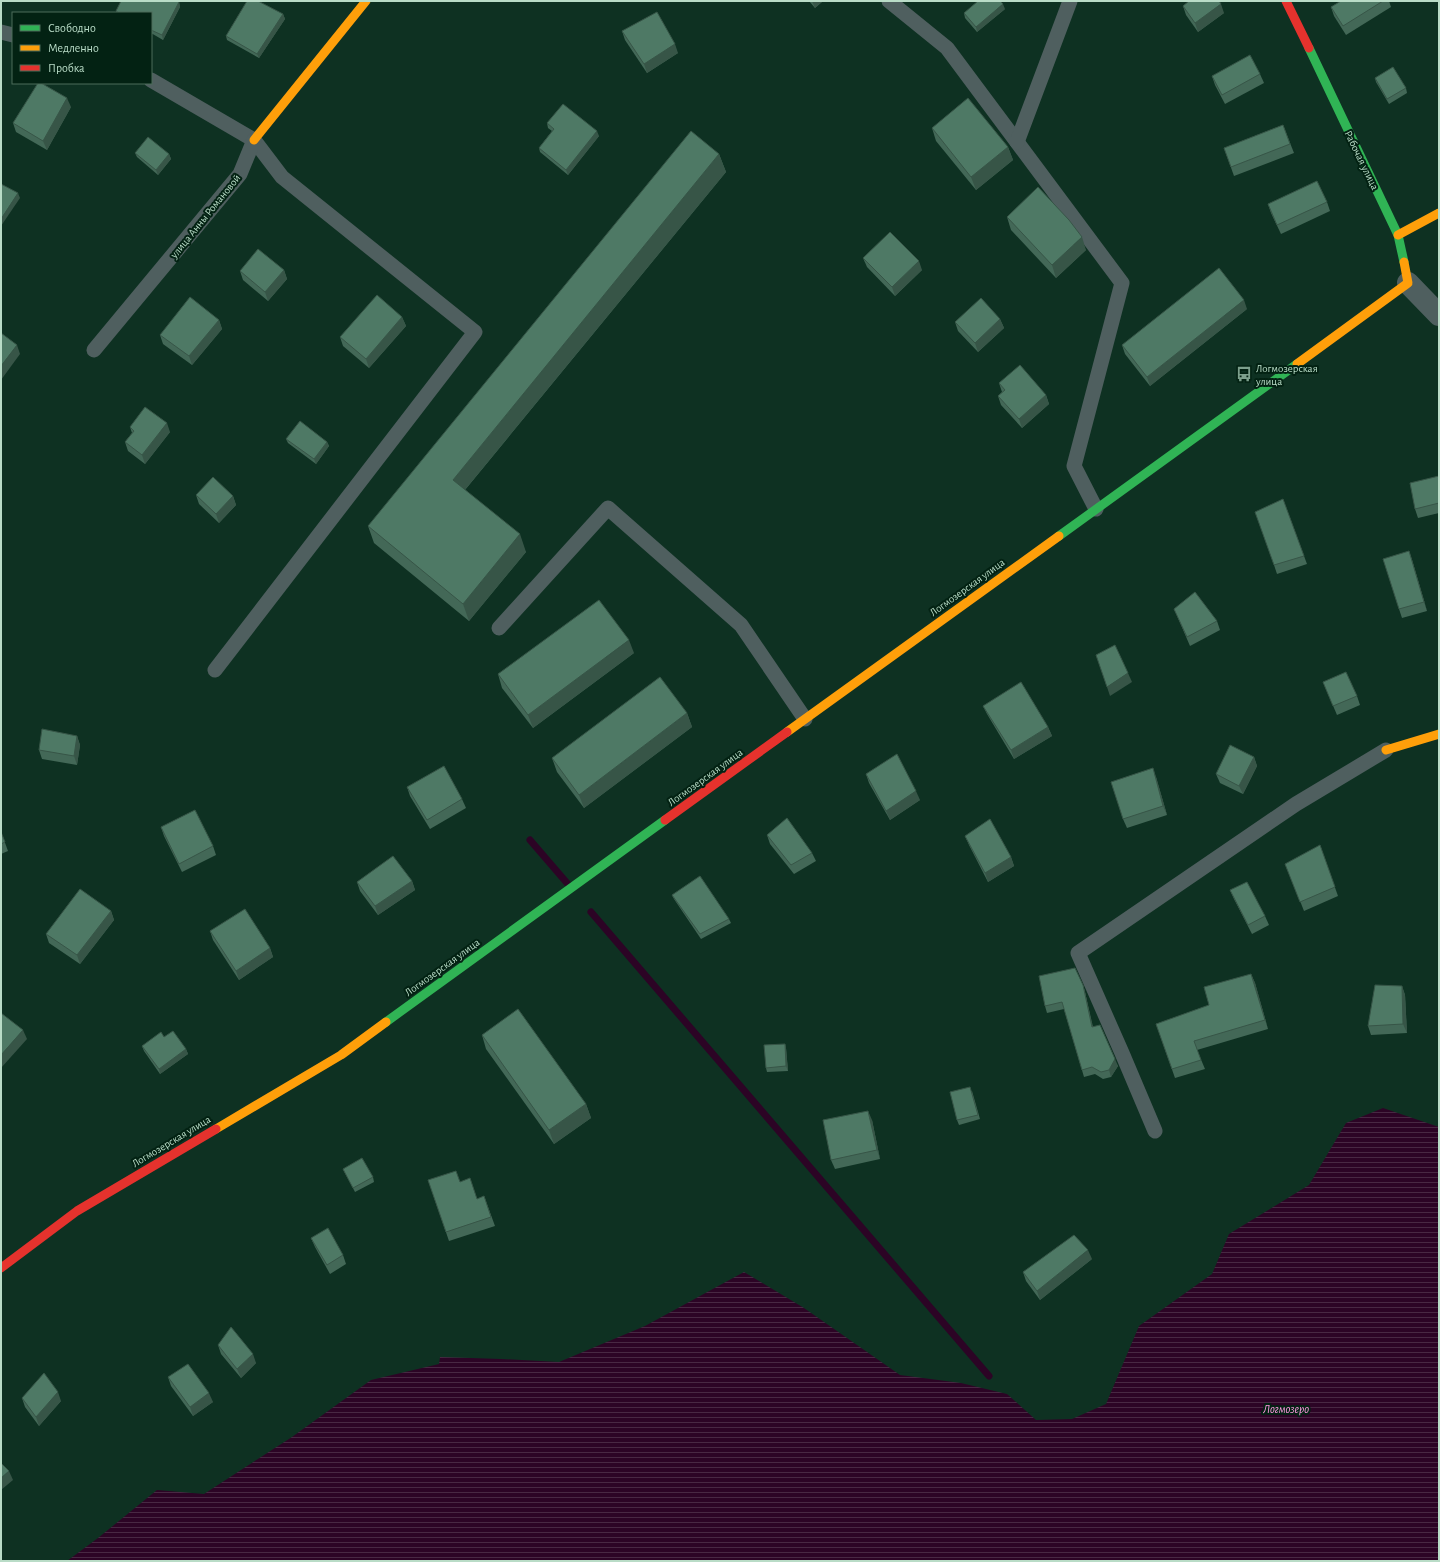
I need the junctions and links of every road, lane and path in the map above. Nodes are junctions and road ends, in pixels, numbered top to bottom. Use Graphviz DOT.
graph roads {
  1 [pos="366,1"];
  2 [pos="889,1"];
  3 [pos="1070,1"];
  4 [pos="1286,1"];
  5 [pos="1,32"];
  6 [pos="12,35"];
  7 [pos="152,81"];
  8 [pos="254,140"];
  9 [pos="1017,142"];
  10 [pos="1439,213"];
  11 [pos="1398,235"];
  12 [pos="1408,283"];
  13 [pos="1439,315"];
  14 [pos="94,350"];
  15 [pos="1096,509"];
  16 [pos="499,628"];
  17 [pos="215,670"];
  18 [pos="805,719"];
  19 [pos="1439,734"];
  20 [pos="1386,750"];
  21 [pos="1155,1131"];
  22 [pos="1,1268"];
  1 -- 8 [label="street, улица Анны Романовой"];
  2 -- 9 [label="lane"];
  3 -- 9 [label="lane"];
  4 -- 11 [label="street, Рабочая улица"];
  5 -- 6 [label="lane"];
  7 -- 8 [label="lane"];
  8 -- 14 [label="lane, улица Анны Романовой"];
  8 -- 17 [label="lane"];
  9 -- 15 [label="lane"];
  10 -- 11 [label="street"];
  11 -- 12 [label="street, Рабочая улица"];
  12 -- 13 [label="street"];
  12 -- 15 [label="street, Логмозерская улица"];
  15 -- 18 [label="street, Логмозерская улица"];
  16 -- 18 [label="lane"];
  18 -- 22 [label="street, Логмозерская улица"];
  19 -- 20 [label="street"];
  20 -- 21 [label="lane"];
}
